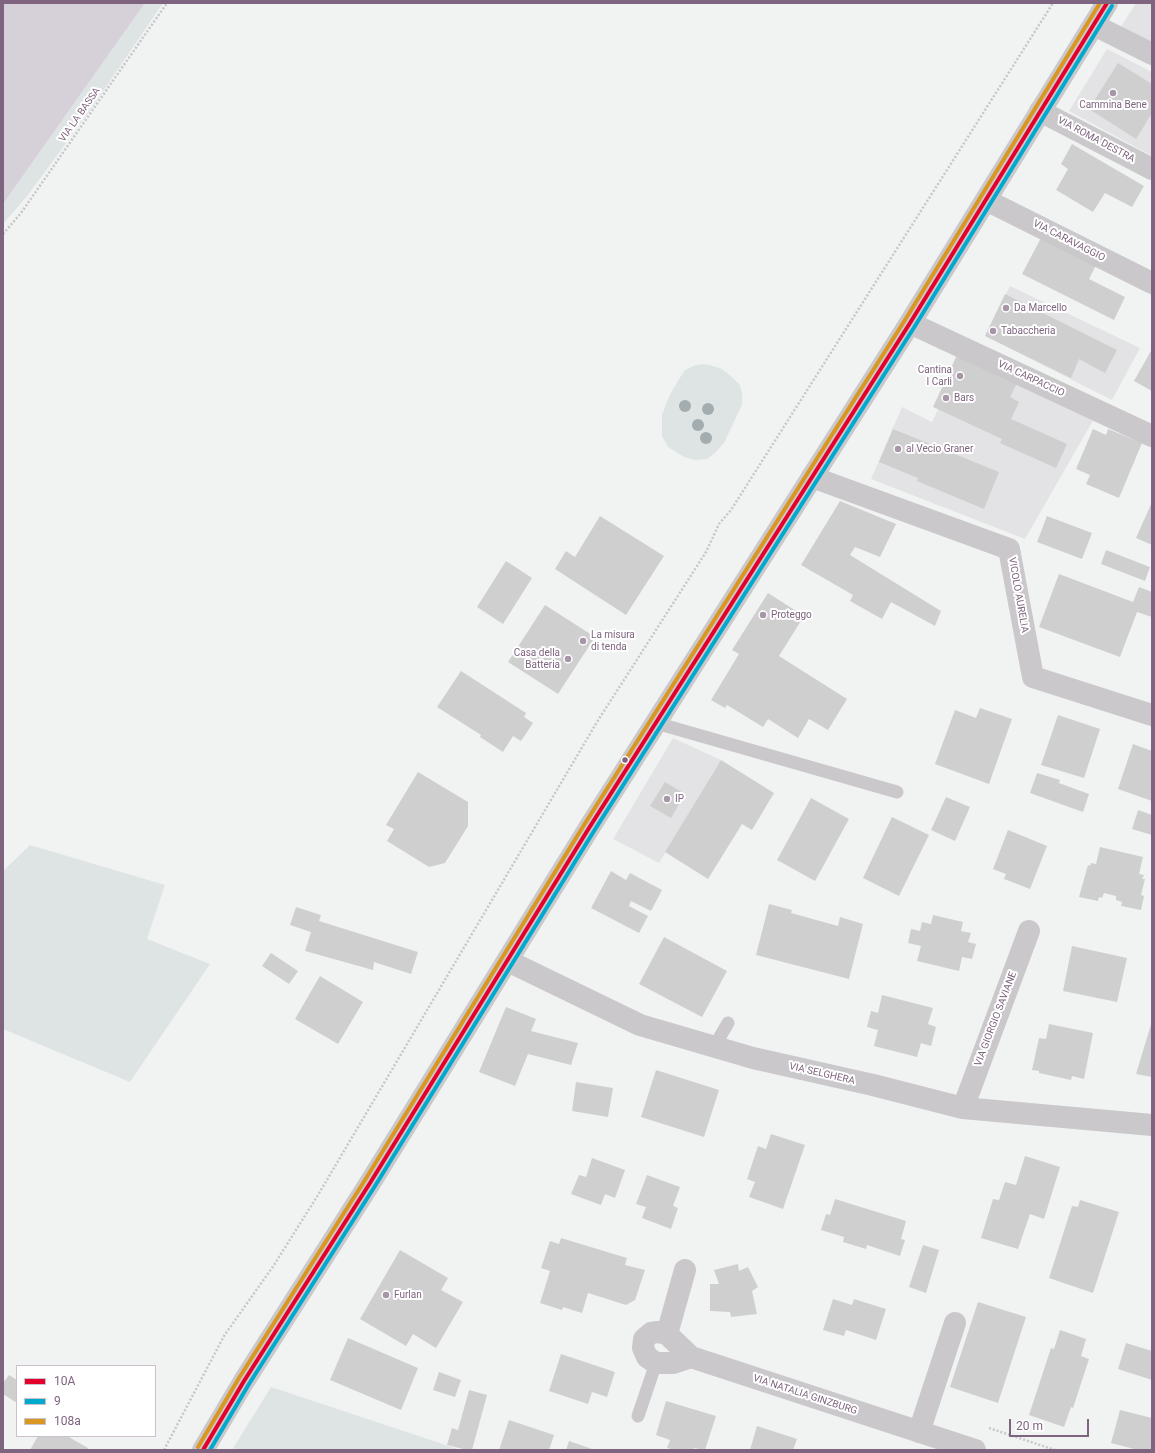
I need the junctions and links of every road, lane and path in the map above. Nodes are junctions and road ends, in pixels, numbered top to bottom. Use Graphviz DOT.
graph roads {
  1 [pos="168,3"];
  2 [pos="1054,3"];
  3 [pos="1107,3"];
  4 [pos="1094,25"];
  5 [pos="1152,54"];
  6 [pos="1040,111"];
  7 [pos="1152,169"];
  8 [pos="986,200"];
  9 [pos="3,234"];
  10 [pos="1152,283"];
  11 [pos="910,323"];
  12 [pos="1152,436"];
  13 [pos="812,477"];
  14 [pos="1152,715"];
  15 [pos="656,723"];
  16 [pos="897,792"];
  17 [pos="1029,931"];
  18 [pos="508,961"];
  19 [pos="728,1023"];
  20 [pos="714,1046"];
  21 [pos="963,1108"];
  22 [pos="1152,1125"];
  23 [pos="685,1270"];
  24 [pos="955,1323"];
  25 [pos="667,1334"];
  26 [pos="691,1357"];
  27 [pos="656,1363"];
  28 [pos="638,1416"];
  29 [pos="919,1432"];
  30 [pos="164,1450"];
  31 [pos="203,1450"];
  32 [pos="975,1450"];
  1 -- 9 [label="path, VIA LA BASSA"];
  2 -- 30 [label="path"];
  3 -- 4 [label="street"];
  4 -- 5 [label="street"];
  4 -- 6 [label="street"];
  6 -- 7 [label="street, VIA ROMA DESTRA"];
  6 -- 8 [label="street"];
  8 -- 10 [label="street, VIA CARAVAGGIO"];
  8 -- 11 [label="street"];
  11 -- 12 [label="street, VIA CARPACCIO"];
  11 -- 13 [label="street"];
  13 -- 14 [label="street, VICOLO AURELIA"];
  13 -- 15 [label="street"];
  15 -- 16 [label="lane"];
  15 -- 18 [label="street"];
  17 -- 21 [label="street, VIA GIORGIO SAVIANE"];
  18 -- 20 [label="street, VIA SELGHERA"];
  18 -- 31 [label="street"];
  19 -- 20 [label="lane"];
  20 -- 21 [label="street, VIA SELGHERA"];
  21 -- 22 [label="street, VIA SELGHERA"];
  23 -- 25 [label="street"];
  24 -- 29 [label="street"];
  25 -- 26 [label="street, VIA NATALIA GINZBURG"];
  25 -- 27 [label="street"];
  26 -- 27 [label="street"];
  26 -- 29 [label="street, VIA NATALIA GINZBURG"];
  27 -- 28 [label="lane"];
  29 -- 32 [label="street, VIA NATALIA GINZBURG"];
}
